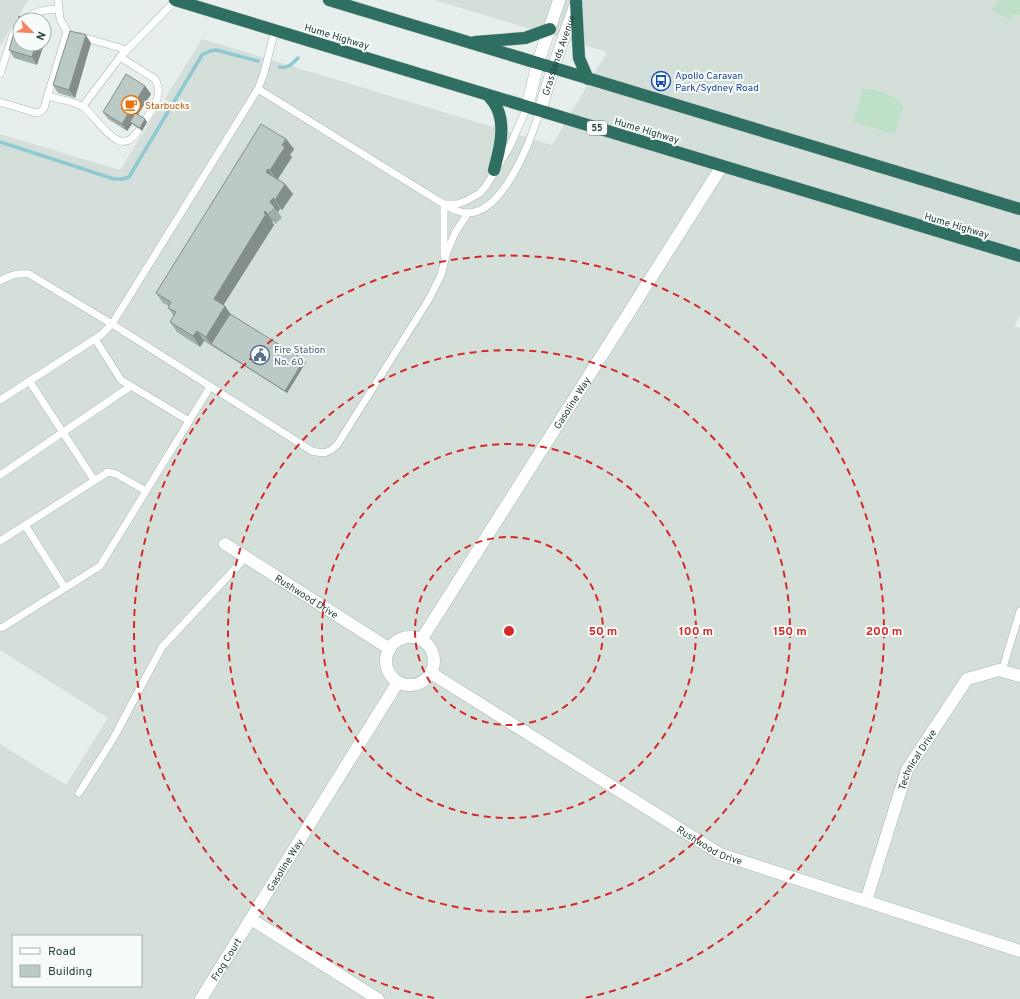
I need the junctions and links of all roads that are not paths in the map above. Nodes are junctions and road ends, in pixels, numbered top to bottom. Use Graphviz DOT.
graph roads {
  1 [pos="58,0"];
  2 [pos="176,0"];
  3 [pos="329,0"];
  4 [pos="559,0"];
  5 [pos="577,1"];
  6 [pos="58,9"];
  7 [pos="38,12"];
  8 [pos="550,29"];
  9 [pos="275,30"];
  10 [pos="67,32"];
  11 [pos="12,37"];
  12 [pos="470,42"];
  13 [pos="127,50"];
  14 [pos="120,57"];
  15 [pos="538,63"];
  16 [pos="553,68"];
  17 [pos="0,74"];
  18 [pos="588,79"];
  19 [pos="258,88"];
  20 [pos="488,95"];
  21 [pos="47,96"];
  22 [pos="0,102"];
  23 [pos="83,106"];
  24 [pos="527,107"];
  25 [pos="540,111"];
  26 [pos="145,121"];
  27 [pos="140,130"];
  28 [pos="722,166"];
  29 [pos="494,170"];
  30 [pos="444,204"];
  31 [pos="1020,210"];
  32 [pos="468,213"];
  33 [pos="1020,256"];
  34 [pos="444,265"];
  35 [pos="0,281"];
  36 [pos="112,324"];
  37 [pos="95,339"];
  38 [pos="30,382"];
  39 [pos="130,386"];
  40 [pos="210,387"];
  41 [pos="0,400"];
  42 [pos="189,421"];
  43 [pos="63,432"];
  44 [pos="0,474"];
  45 [pos="94,480"];
  46 [pos="146,491"];
  47 [pos="25,525"];
  48 [pos="0,541"];
  49 [pos="225,544"];
  50 [pos="246,557"];
  51 [pos="65,588"];
  52 [pos="1020,611"];
  53 [pos="0,628"];
  54 [pos="421,640"];
  55 [pos="390,649"];
  56 [pos="1002,671"];
  57 [pos="431,673"];
  58 [pos="1020,676"];
  59 [pos="398,682"];
  60 [pos="79,793"];
  61 [pos="866,901"];
  62 [pos="251,919"];
  63 [pos="1020,951"];
  64 [pos="201,999"];
  65 [pos="378,999"];
  1 -- 6 [label="lane"];
  2 -- 9 [label="highway, Hume Highway / 55"];
  2 -- 13 [label="lane"];
  3 -- 12 [label="highway"];
  4 -- 8 [label="street, Grasslands Avenue"];
  5 -- 16 [label="street, Grasslands Avenue"];
  5 -- 18 [label="highway"];
  6 -- 7 [label="lane"];
  6 -- 10 [label="lane"];
  8 -- 12 [label="highway"];
  8 -- 15 [label="street, Grasslands Avenue"];
  9 -- 19 [label="lane"];
  9 -- 20 [label="highway, Hume Highway / 55"];
  10 -- 13 [label="lane"];
  10 -- 21 [label="lane"];
  11 -- 17 [label="lane"];
  12 -- 15 [label="highway"];
  13 -- 14 [label="lane"];
  14 -- 23 [label="lane"];
  14 -- 26 [label="lane"];
  15 -- 16 [label="highway"];
  15 -- 24 [label="street, Grasslands Avenue"];
  16 -- 18 [label="highway"];
  16 -- 25 [label="street, Grasslands Avenue"];
  18 -- 31 [label="highway"];
  19 -- 30 [label="lane"];
  19 -- 36 [label="lane"];
  20 -- 24 [label="highway, Hume Highway / 55"];
  20 -- 29 [label="highway"];
  21 -- 22 [label="lane"];
  21 -- 23 [label="lane"];
  23 -- 27 [label="lane"];
  24 -- 25 [label="highway, Hume Highway / 55"];
  24 -- 29 [label="lane"];
  25 -- 28 [label="highway, Hume Highway / 55"];
  25 -- 32 [label="lane"];
  28 -- 33 [label="highway, Hume Highway / 55"];
  28 -- 54 [label="street, Gasoline Way"];
  29 -- 30 [label="lane"];
  30 -- 32 [label="lane"];
  30 -- 34 [label="lane"];
  32 -- 34 [label="lane"];
  34 -- 40 [label="lane"];
  35 -- 36 [label="lane"];
  36 -- 37 [label="lane"];
  36 -- 40 [label="lane"];
  37 -- 38 [label="lane"];
  37 -- 39 [label="lane"];
  38 -- 41 [label="lane"];
  38 -- 43 [label="lane"];
  39 -- 42 [label="lane"];
  39 -- 43 [label="lane"];
  40 -- 42 [label="lane"];
  42 -- 46 [label="lane"];
  43 -- 44 [label="lane"];
  43 -- 45 [label="lane"];
  45 -- 46 [label="lane"];
  45 -- 47 [label="lane"];
  46 -- 51 [label="lane"];
  47 -- 48 [label="lane"];
  47 -- 51 [label="lane"];
  49 -- 50 [label="street, Rushwood Drive"];
  50 -- 55 [label="street, Rushwood Drive"];
  50 -- 60 [label="lane"];
  51 -- 53 [label="lane"];
  52 -- 56 [label="lane"];
  54 -- 55 [label="street"];
  54 -- 57 [label="street"];
  55 -- 59 [label="street"];
  56 -- 58 [label="street, Technical Drive"];
  56 -- 61 [label="street, Technical Drive"];
  57 -- 59 [label="street"];
  57 -- 61 [label="street, Rushwood Drive"];
  59 -- 62 [label="street, Gasoline Way"];
  61 -- 63 [label="street, Rushwood Drive"];
  62 -- 64 [label="street, Frog Court"];
  62 -- 65 [label="street"];
}
